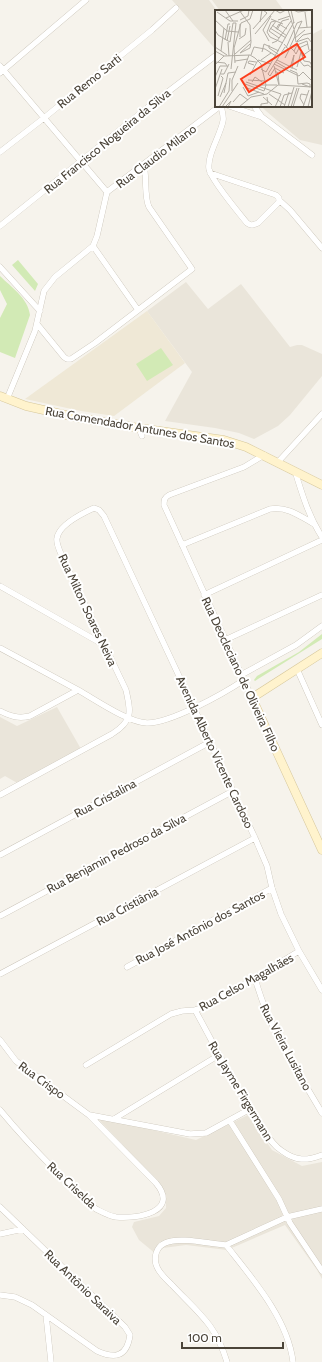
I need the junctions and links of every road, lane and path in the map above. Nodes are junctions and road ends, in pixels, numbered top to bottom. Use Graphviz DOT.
graph roads {
  1 [pos="86,0"];
  2 [pos="176,8"];
  3 [pos="215,56"];
  4 [pos="1,70"];
  5 [pos="219,107"];
  6 [pos="220,107"];
  7 [pos="232,107"];
  8 [pos="255,107"];
  9 [pos="262,117"];
  10 [pos="44,118"];
  11 [pos="0,152"];
  12 [pos="312,155"];
  13 [pos="82,161"];
  14 [pos="144,165"];
  15 [pos="210,173"];
  16 [pos="107,192"];
  17 [pos="279,199"];
  18 [pos="0,226"];
  19 [pos="93,246"];
  20 [pos="322,248"];
  21 [pos="0,267"];
  22 [pos="138,310"];
  23 [pos="40,311"];
  24 [pos="37,324"];
  25 [pos="4,397"];
  26 [pos="322,414"];
  27 [pos="264,455"];
  28 [pos="278,462"];
  29 [pos="295,471"];
  30 [pos="322,484"];
  31 [pos="104,516"];
  32 [pos="314,524"];
  33 [pos="322,539"];
  34 [pos="182,545"];
  35 [pos="0,586"];
  36 [pos="204,595"];
  37 [pos="322,595"];
  38 [pos="322,626"];
  39 [pos="225,640"];
  40 [pos="105,646"];
  41 [pos="0,648"];
  42 [pos="322,653"];
  43 [pos="297,669"];
  44 [pos="241,674"];
  45 [pos="244,680"];
  46 [pos="78,690"];
  47 [pos="252,698"];
  48 [pos="194,708"];
  49 [pos="0,711"];
  50 [pos="129,718"];
  51 [pos="322,725"];
  52 [pos="210,742"];
  53 [pos="233,791"];
  54 [pos="0,795"];
  55 [pos="255,838"];
  56 [pos="322,850"];
  57 [pos="0,855"];
  58 [pos="272,888"];
  59 [pos="0,916"];
  60 [pos="299,951"];
  61 [pos="127,966"];
  62 [pos="0,974"];
  63 [pos="255,978"];
  64 [pos="322,990"];
  65 [pos="195,1010"];
  66 [pos="0,1040"];
  67 [pos="219,1055"];
  68 [pos="86,1065"];
  69 [pos="250,1109"];
  70 [pos="0,1110"];
  71 [pos="89,1114"];
  72 [pos="322,1114"];
  73 [pos="114,1119"];
  74 [pos="230,1121"];
  75 [pos="322,1155"];
  76 [pos="0,1207"];
  77 [pos="322,1209"];
  78 [pos="287,1218"];
  79 [pos="23,1229"];
  80 [pos="0,1234"];
  81 [pos="226,1245"];
  82 [pos="322,1271"];
  83 [pos="0,1295"];
  84 [pos="46,1315"];
  85 [pos="51,1362"];
  86 [pos="227,1362"];
  87 [pos="293,1362"];
  1 -- 4 [label="street"];
  2 -- 10 [label="street, Rua Remo Sarti"];
  3 -- 13 [label="street, Rua Francisco Nogueira da Silva"];
  4 -- 10 [label="street"];
  5 -- 14 [label="street, Rua Claudio Milano"];
  6 -- 15 [label="street"];
  7 -- 9 [label="street"];
  8 -- 9 [label="street"];
  9 -- 12 [label="street"];
  10 -- 11 [label="street, Rua Remo Sarti"];
  10 -- 13 [label="street"];
  13 -- 16 [label="street"];
  13 -- 18 [label="street, Rua Francisco Nogueira da Silva"];
  14 -- 16 [label="street, Rua Claudio Milano"];
  14 -- 22 [label="street"];
  15 -- 17 [label="street"];
  15 -- 17 [label="street"];
  16 -- 19 [label="street, Rua Claudio Milano"];
  17 -- 20 [label="street"];
  19 -- 22 [label="street"];
  19 -- 23 [label="street"];
  21 -- 23 [label="street"];
  22 -- 24 [label="street"];
  23 -- 24 [label="street"];
  24 -- 25 [label="street"];
  25 -- 27 [label="street, Rua Comendador Antunes dos Santos"];
  26 -- 28 [label="street"];
  27 -- 28 [label="street, Rua Comendador Antunes dos Santos"];
  27 -- 34 [label="street, Rua Deocleciano de Oliveira Filho"];
  28 -- 29 [label="street, Rua Comendador Antunes dos Santos"];
  29 -- 30 [label="street, Rua Comendador Antunes dos Santos"];
  29 -- 32 [label="street"];
  31 -- 40 [label="street, Rua Milton Soares Neiva"];
  31 -- 48 [label="street, Avenida Alberto Vicente Cardoso"];
  32 -- 33 [label="street"];
  32 -- 34 [label="street"];
  33 -- 36 [label="street"];
  34 -- 36 [label="street, Rua Deocleciano de Oliveira Filho"];
  35 -- 40 [label="street"];
  36 -- 39 [label="street, Rua Deocleciano de Oliveira Filho"];
  37 -- 39 [label="street"];
  38 -- 44 [label="street"];
  39 -- 44 [label="street, Rua Deocleciano de Oliveira Filho"];
  40 -- 50 [label="street, Rua Milton Soares Neiva"];
  41 -- 46 [label="street"];
  42 -- 43 [label="street"];
  43 -- 47 [label="street"];
  43 -- 51 [label="street"];
  44 -- 45 [label="street, Rua Deocleciano de Oliveira Filho"];
  45 -- 47 [label="street, Rua Deocleciano de Oliveira Filho"];
  45 -- 48 [label="street"];
  46 -- 49 [label="street"];
  46 -- 50 [label="street"];
  47 -- 56 [label="street, Rua Deocleciano de Oliveira Filho"];
  48 -- 50 [label="street"];
  48 -- 52 [label="street, Avenida Alberto Vicente Cardoso"];
  50 -- 54 [label="street"];
  52 -- 53 [label="street, Avenida Alberto Vicente Cardoso"];
  52 -- 57 [label="street, Rua Cristalina"];
  53 -- 55 [label="street, Avenida Alberto Vicente Cardoso"];
  53 -- 59 [label="street, Rua Benjamin Pedroso da Silva"];
  55 -- 58 [label="street, Avenida Alberto Vicente Cardoso"];
  55 -- 62 [label="street, Rua Cristiânia"];
  58 -- 60 [label="street, Avenida Alberto Vicente Cardoso"];
  58 -- 61 [label="street, Rua José Antônio dos Santos"];
  60 -- 63 [label="street, Rua Celso Magalhães"];
  60 -- 64 [label="street, Avenida Alberto Vicente Cardoso"];
  63 -- 65 [label="street, Rua Celso Magalhães"];
  63 -- 72 [label="street, Rua Vieira Lusitano"];
  65 -- 67 [label="street, Rua Jayme Firgermann"];
  65 -- 68 [label="street, Rua Celso Magalhães"];
  66 -- 71 [label="street, Rua Crispo"];
  67 -- 69 [label="street, Rua Jayme Firgermann"];
  67 -- 73 [label="street"];
  69 -- 74 [label="street"];
  69 -- 75 [label="street, Rua Jayme Firgermann"];
  70 -- 71 [label="street, Rua Criselda"];
  71 -- 73 [label="street"];
  73 -- 74 [label="street"];
  74 -- 78 [label="street"];
  76 -- 79 [label="street"];
  77 -- 78 [label="street"];
  78 -- 81 [label="street"];
  78 -- 82 [label="street"];
  79 -- 80 [label="street"];
  79 -- 84 [label="street, Rua Antônio Saraiva"];
  81 -- 86 [label="street"];
  81 -- 87 [label="street"];
  83 -- 84 [label="street, Rua Antônio Saraiva"];
  84 -- 85 [label="street"];
}
